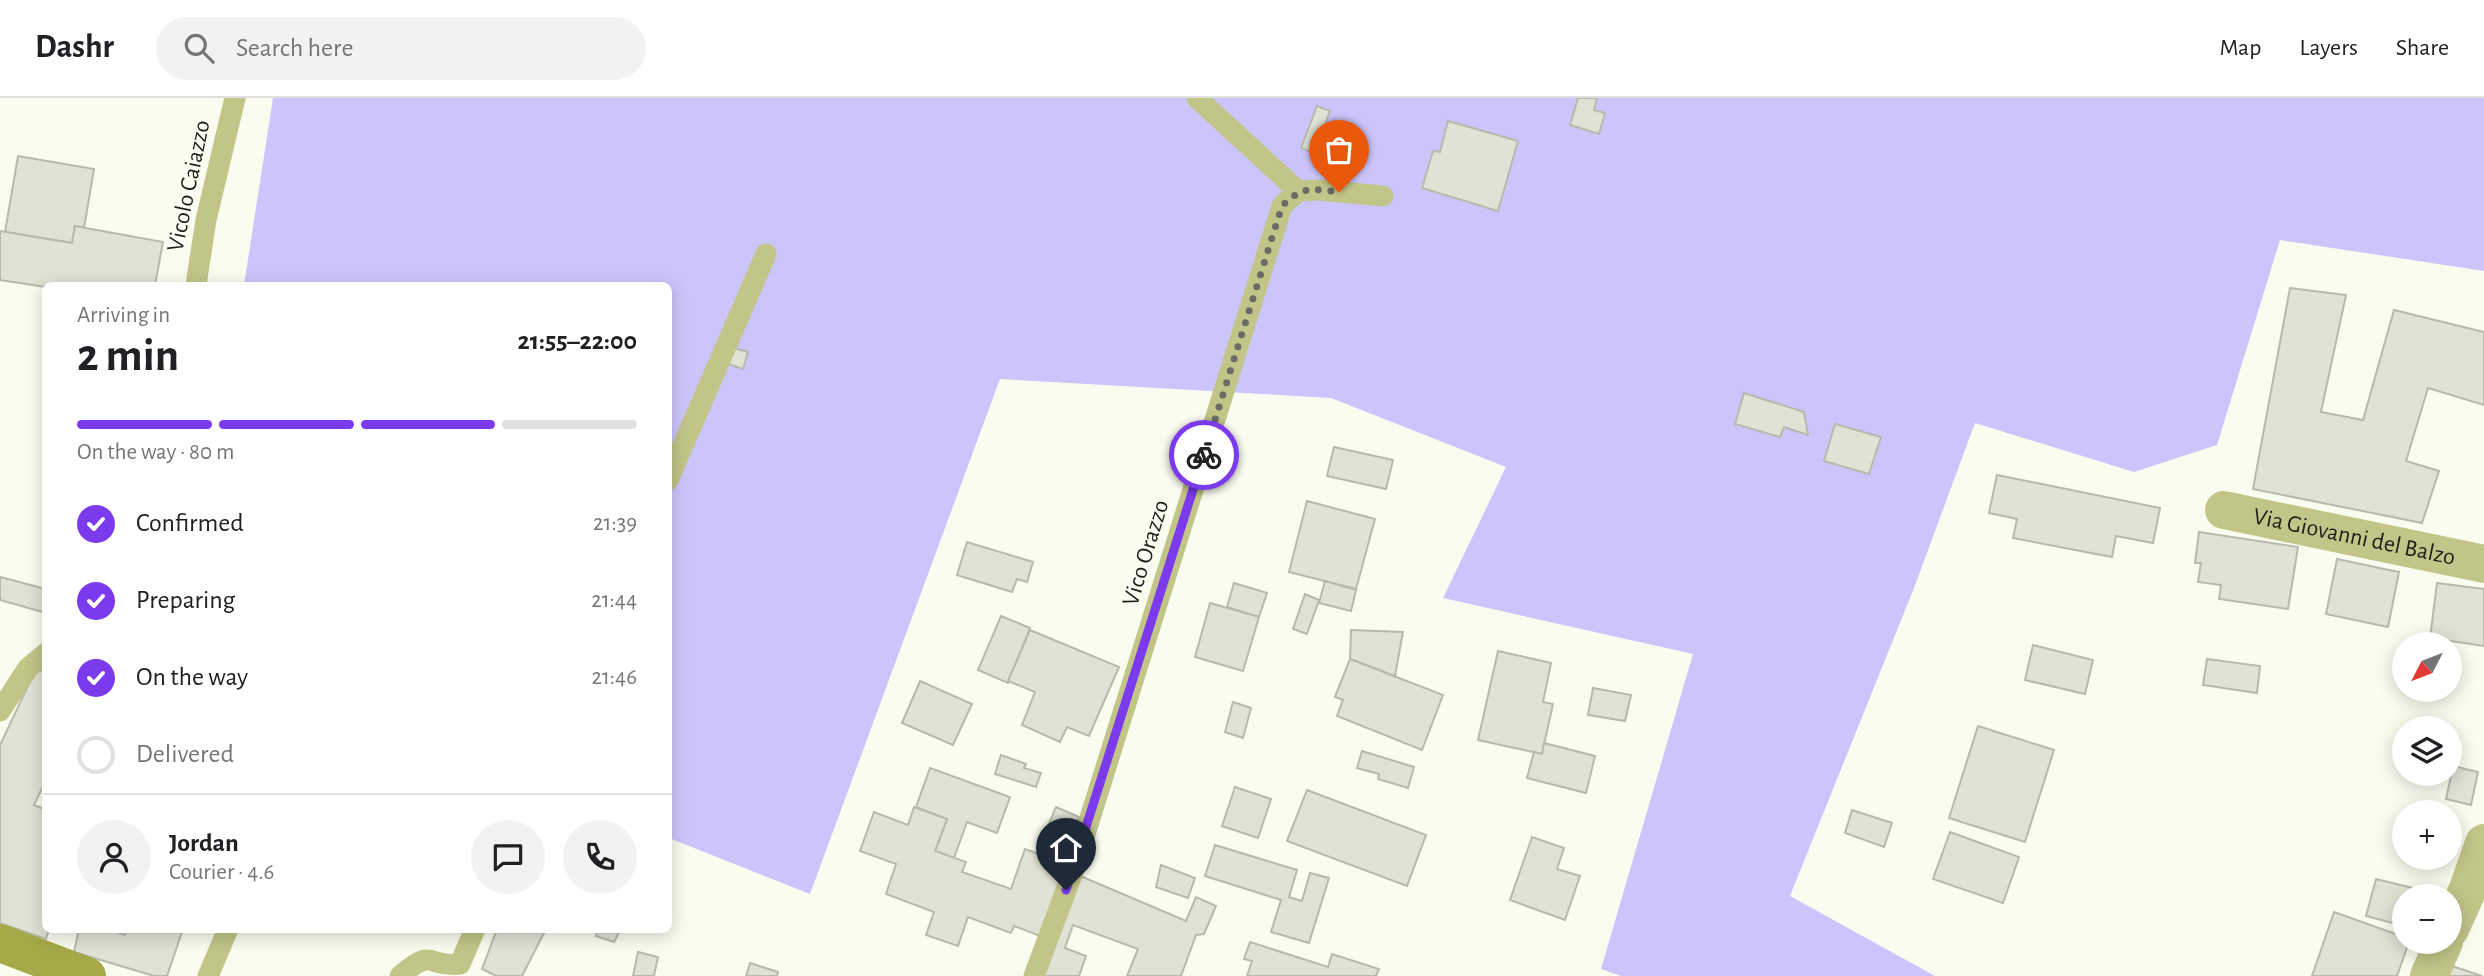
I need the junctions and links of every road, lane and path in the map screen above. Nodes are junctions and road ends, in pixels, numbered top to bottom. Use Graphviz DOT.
graph roads {
  1 [pos="235,98"];
  2 [pos="1197,98"];
  3 [pos="1298,191"];
  4 [pos="1383,196"];
  5 [pos="766,254"];
  6 [pos="196,282"];
  7 [pos="672,471"];
  8 [pos="2224,510"];
  9 [pos="2484,564"];
  10 [pos="42,656"];
  11 [pos="0,711"];
  12 [pos="2484,843"];
  13 [pos="2462,902"];
  14 [pos="226,933"];
  15 [pos="473,933"];
  16 [pos="0,943"];
  17 [pos="2439,954"];
  18 [pos="87,976"];
  19 [pos="208,976"];
  20 [pos="400,976"];
  21 [pos="1034,976"];
  22 [pos="2429,976"];
  1 -- 6 [label="lane, Vicolo Caiazzo"];
  2 -- 3 [label="lane"];
  3 -- 4 [label="lane"];
  3 -- 21 [label="lane, Vico Orazzo"];
  5 -- 7 [label="lane"];
  8 -- 9 [label="street, Via Giovanni del Balzo"];
  10 -- 11 [label="lane"];
  12 -- 13 [label="street"];
  14 -- 19 [label="lane"];
  15 -- 20 [label="lane"];
  16 -- 18 [label="street"];
  17 -- 22 [label="street"];
}
